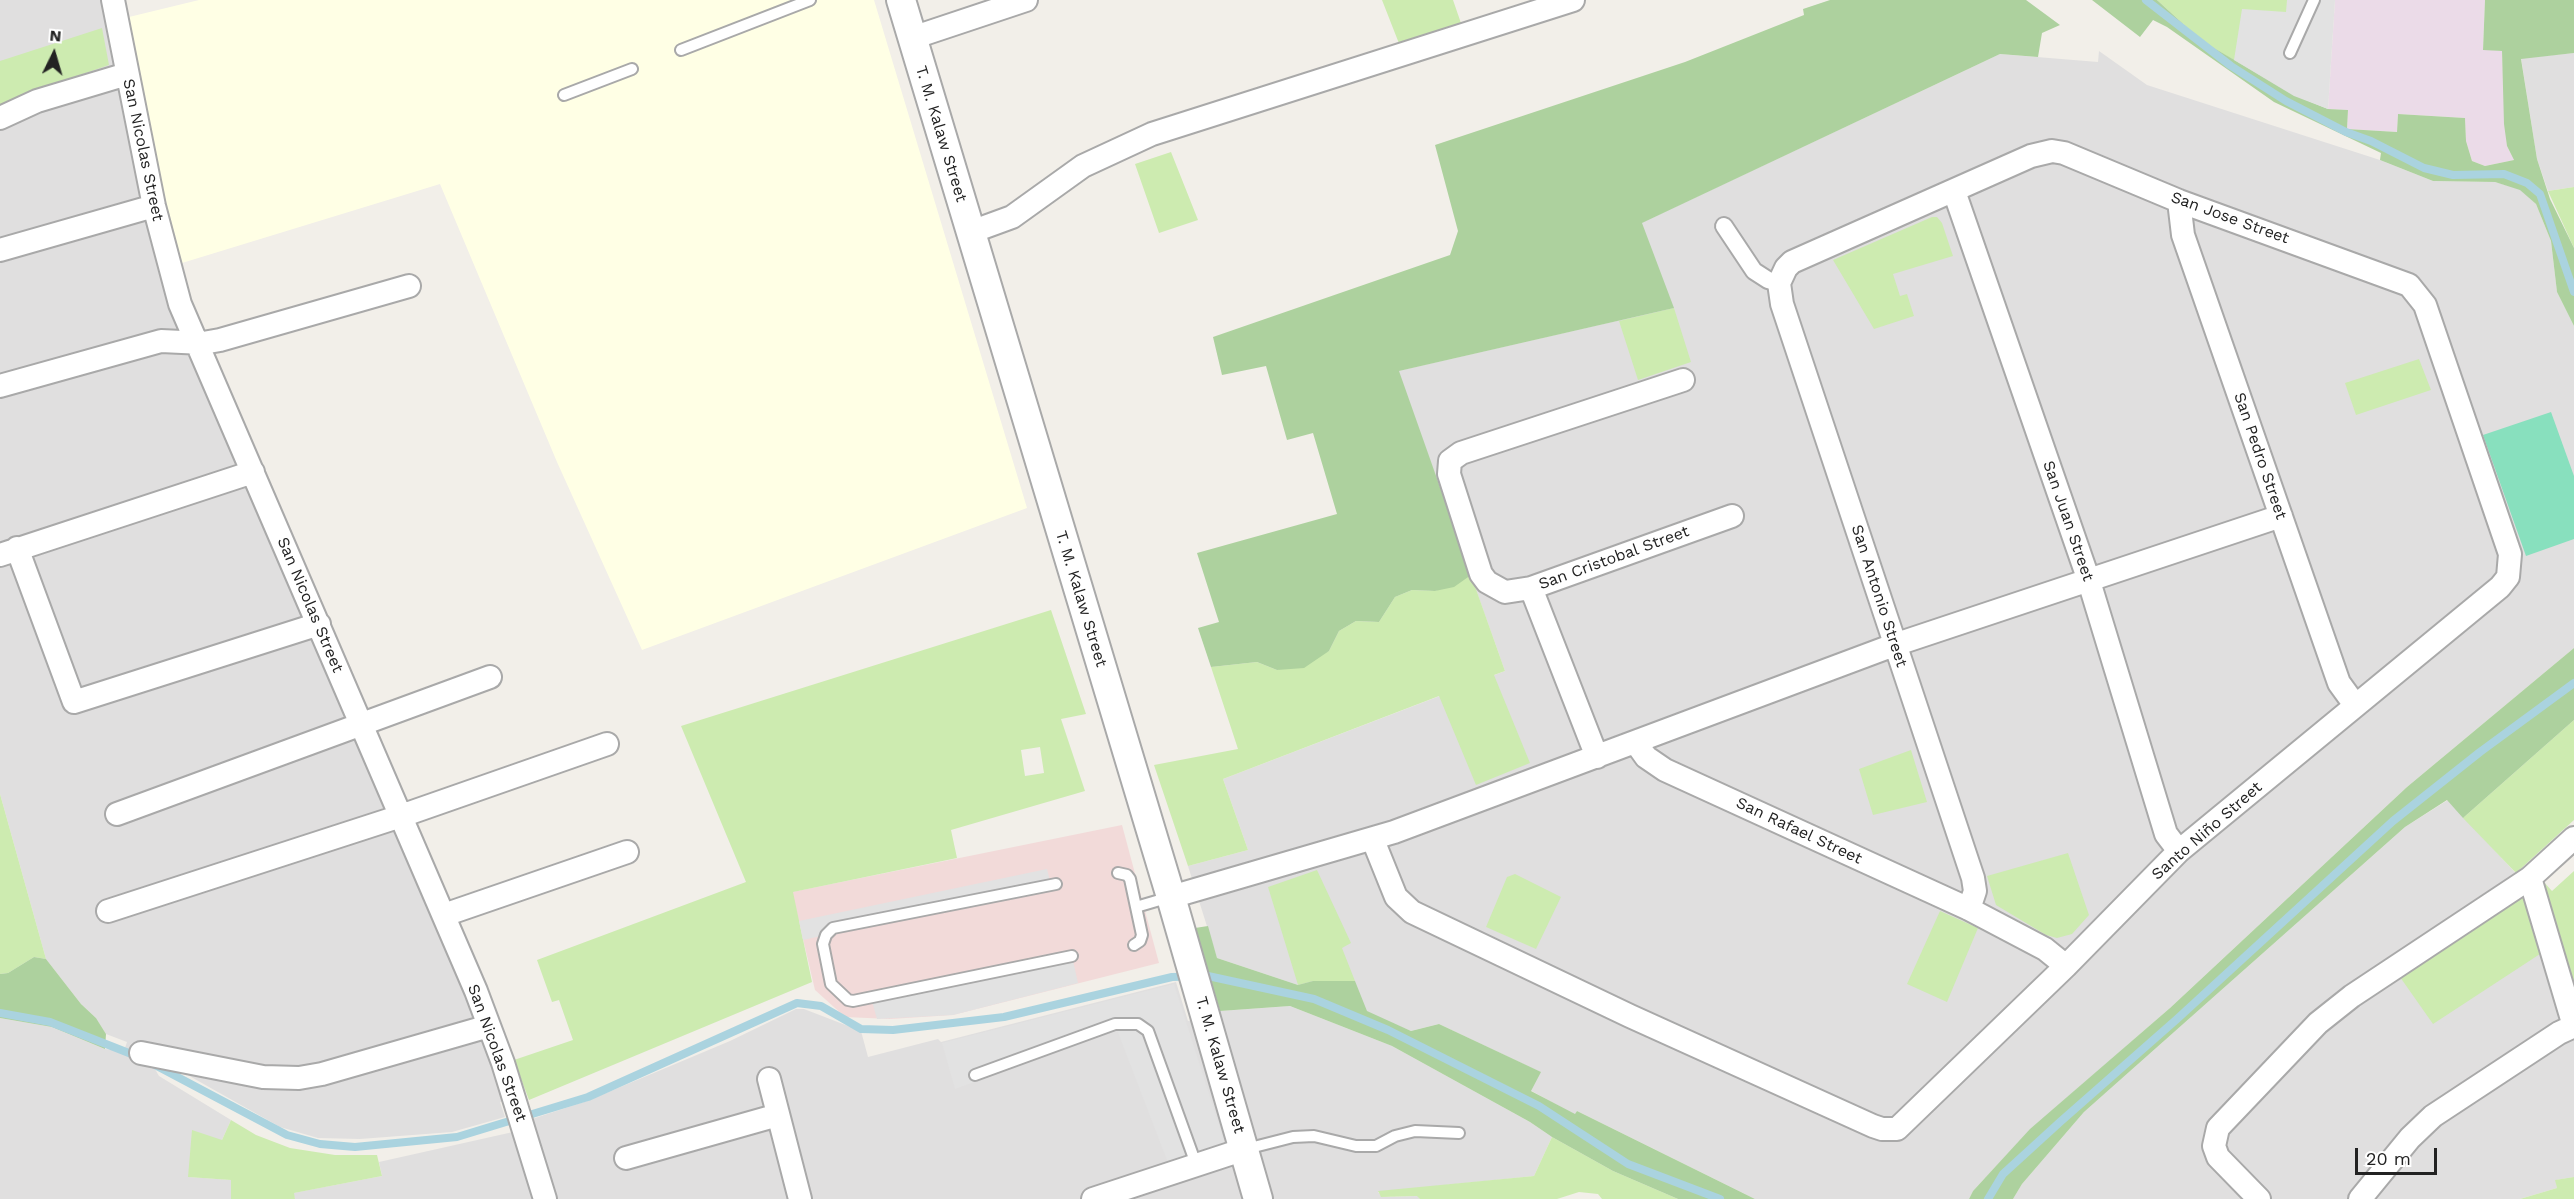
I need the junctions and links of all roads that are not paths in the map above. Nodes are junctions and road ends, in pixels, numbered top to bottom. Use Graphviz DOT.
graph roads {
  1 [pos="113,0"];
  2 [pos="810,0"];
  3 [pos="901,0"];
  4 [pos="1026,0"];
  5 [pos="1573,0"];
  6 [pos="2314,0"];
  7 [pos="912,38"];
  8 [pos="681,50"];
  9 [pos="2290,53"];
  10 [pos="632,69"];
  11 [pos="127,74"];
  12 [pos="564,95"];
  13 [pos="0,118"];
  14 [pos="1954,191"];
  15 [pos="2179,201"];
  16 [pos="154,206"];
  17 [pos="1724,226"];
  18 [pos="971,232"];
  19 [pos="0,250"];
  20 [pos="1779,283"];
  21 [pos="409,286"];
  22 [pos="195,343"];
  23 [pos="1683,380"];
  24 [pos="0,386"];
  25 [pos="253,472"];
  26 [pos="1732,516"];
  27 [pos="2281,516"];
  28 [pos="8,552"];
  29 [pos="2511,571"];
  30 [pos="2088,578"];
  31 [pos="1531,588"];
  32 [pos="319,624"];
  33 [pos="1894,645"];
  34 [pos="490,677"];
  35 [pos="2355,705"];
  36 [pos="361,722"];
  37 [pos="1636,743"];
  38 [pos="607,744"];
  39 [pos="1597,757"];
  40 [pos="117,814"];
  41 [pos="401,816"];
  42 [pos="2574,838"];
  43 [pos="1373,840"];
  44 [pos="2179,851"];
  45 [pos="627,852"];
  46 [pos="1118,873"];
  47 [pos="2530,878"];
  48 [pos="1056,884"];
  49 [pos="1171,897"];
  50 [pos="1136,907"];
  51 [pos="1969,909"];
  52 [pos="108,911"];
  53 [pos="444,915"];
  54 [pos="1134,945"];
  55 [pos="1072,956"];
  56 [pos="2066,966"];
  57 [pos="489,1026"];
  58 [pos="2574,1026"];
  59 [pos="141,1053"];
  60 [pos="975,1075"];
  61 [pos="769,1079"];
  62 [pos="778,1115"];
  63 [pos="1459,1133"];
  64 [pos="1245,1149"];
  65 [pos="626,1158"];
  66 [pos="1196,1164"];
  67 [pos="545,1199"];
  68 [pos="800,1199"];
  69 [pos="1093,1199"];
  70 [pos="1258,1199"];
  71 [pos="2259,1199"];
  72 [pos="2360,1199"];
  1 -- 11 [label="street, San Nicolas Street"];
  2 -- 8 [label="lane"];
  3 -- 7 [label="street, T. M. Kalaw Street"];
  4 -- 7 [label="street"];
  5 -- 18 [label="street"];
  6 -- 9 [label="lane"];
  7 -- 18 [label="street, T. M. Kalaw Street"];
  10 -- 12 [label="lane"];
  11 -- 13 [label="street"];
  11 -- 16 [label="street, San Nicolas Street"];
  14 -- 15 [label="street, San Jose Street"];
  14 -- 20 [label="street, San Jose Street"];
  14 -- 30 [label="street, San Juan Street"];
  15 -- 27 [label="street, San Pedro Street"];
  15 -- 29 [label="street, San Jose Street"];
  16 -- 19 [label="street"];
  16 -- 22 [label="street, San Nicolas Street"];
  17 -- 20 [label="street"];
  18 -- 49 [label="street, T. M. Kalaw Street"];
  20 -- 33 [label="street, San Antonio Street"];
  21 -- 22 [label="street"];
  22 -- 24 [label="street"];
  22 -- 25 [label="street, San Nicolas Street"];
  23 -- 31 [label="street"];
  25 -- 28 [label="street"];
  25 -- 32 [label="street, San Nicolas Street"];
  26 -- 31 [label="street, San Cristobal Street"];
  27 -- 30 [label="street"];
  27 -- 35 [label="street, San Pedro Street"];
  28 -- 32 [label="street"];
  29 -- 35 [label="street, Santo Niño Street"];
  30 -- 33 [label="street"];
  30 -- 44 [label="street, San Juan Street"];
  31 -- 39 [label="street, San Cristobal Street"];
  32 -- 36 [label="street, San Nicolas Street"];
  33 -- 37 [label="street"];
  33 -- 51 [label="street, San Antonio Street"];
  34 -- 36 [label="street"];
  35 -- 44 [label="street, Santo Niño Street"];
  36 -- 40 [label="street"];
  36 -- 41 [label="street, San Nicolas Street"];
  37 -- 39 [label="street"];
  37 -- 51 [label="street, San Rafael Street"];
  38 -- 41 [label="street"];
  39 -- 43 [label="street"];
  41 -- 52 [label="street"];
  41 -- 53 [label="street, San Nicolas Street"];
  42 -- 47 [label="street"];
  43 -- 49 [label="street"];
  43 -- 56 [label="street, Santo Niño Street"];
  44 -- 56 [label="street, Santo Niño Street"];
  45 -- 53 [label="street"];
  46 -- 50 [label="lane"];
  47 -- 58 [label="street"];
  47 -- 71 [label="street"];
  48 -- 55 [label="lane"];
  49 -- 50 [label="lane"];
  49 -- 64 [label="street, T. M. Kalaw Street"];
  50 -- 54 [label="lane"];
  51 -- 56 [label="street, San Rafael Street"];
  53 -- 57 [label="street, San Nicolas Street"];
  57 -- 59 [label="street"];
  57 -- 67 [label="street, San Nicolas Street"];
  58 -- 72 [label="street"];
  60 -- 66 [label="lane"];
  61 -- 62 [label="street"];
  62 -- 65 [label="street"];
  62 -- 68 [label="street"];
  63 -- 64 [label="lane"];
  64 -- 66 [label="street"];
  64 -- 70 [label="street, T. M. Kalaw Street"];
  66 -- 69 [label="street"];
}
